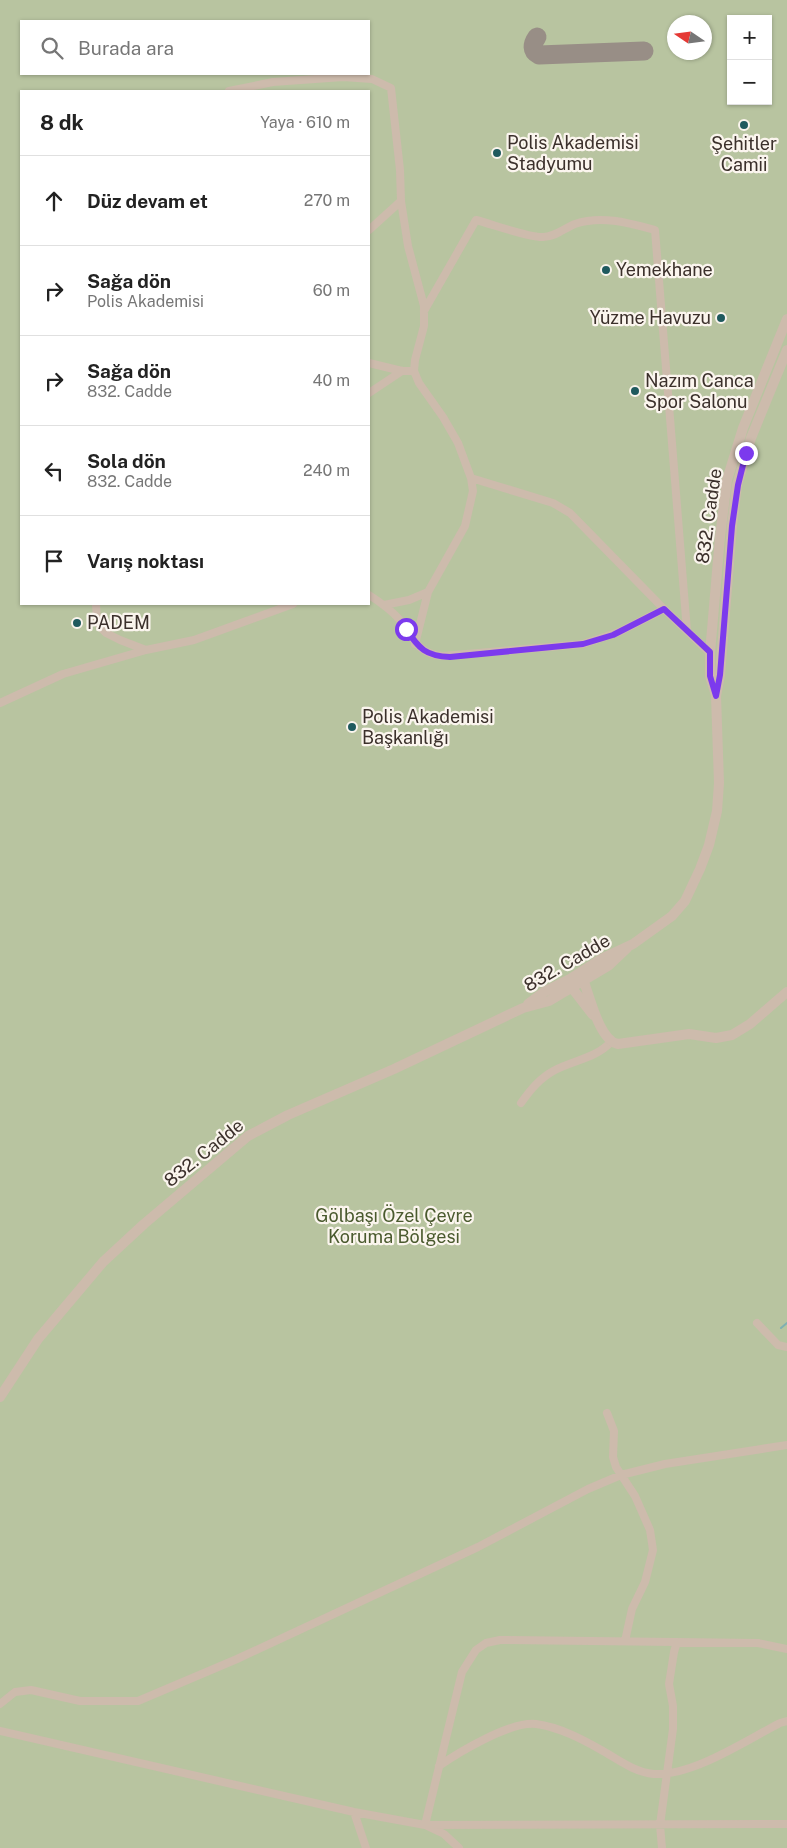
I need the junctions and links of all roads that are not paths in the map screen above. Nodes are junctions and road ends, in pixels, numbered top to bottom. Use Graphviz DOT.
graph roads {
  1 [pos="234,90"];
  2 [pos="401,200"];
  3 [pos="370,229"];
  4 [pos="424,311"];
  5 [pos="787,319"];
  6 [pos="773,354"];
  7 [pos="785,354"];
  8 [pos="370,363"];
  9 [pos="402,371"];
  10 [pos="414,371"];
  11 [pos="370,392"];
  12 [pos="471,478"];
  13 [pos="428,592"];
  14 [pos="370,596"];
  15 [pos="96,605"];
  16 [pos="290,605"];
  17 [pos="384,605"];
  18 [pos="664,609"];
  19 [pos="687,631"];
  20 [pos="415,644"];
  21 [pos="146,650"];
  22 [pos="710,652"];
  23 [pos="716,696"];
  24 [pos="0,703"];
  25 [pos="576,981"];
  26 [pos="787,992"];
  27 [pos="611,1042"];
  28 [pos="521,1103"];
  29 [pos="757,1323"];
  30 [pos="787,1347"];
  31 [pos="0,1397"];
  32 [pos="607,1413"];
  33 [pos="787,1445"];
  34 [pos="621,1475"];
  35 [pos="625,1641"];
  36 [pos="677,1642"];
  37 [pos="787,1649"];
  38 [pos="0,1704"];
  39 [pos="787,1722"];
  40 [pos="0,1731"];
  41 [pos="439,1766"];
  42 [pos="668,1774"];
  43 [pos="354,1812"];
  44 [pos="425,1824"];
  45 [pos="787,1824"];
  46 [pos="660,1825"];
  47 [pos="366,1848"];
  48 [pos="459,1848"];
  49 [pos="662,1848"];
  1 -- 2 [label="street"];
  2 -- 3 [label="street"];
  2 -- 4 [label="street"];
  4 -- 10 [label="street"];
  4 -- 19 [label="street"];
  5 -- 6 [label="street, 832. Cadde"];
  6 -- 7 [label="street"];
  6 -- 22 [label="street, 832. Cadde"];
  7 -- 23 [label="street, 832. Cadde"];
  8 -- 9 [label="street"];
  9 -- 10 [label="street"];
  9 -- 11 [label="street"];
  10 -- 12 [label="street"];
  12 -- 13 [label="street"];
  12 -- 18 [label="street"];
  13 -- 17 [label="street"];
  13 -- 20 [label="street"];
  14 -- 17 [label="street"];
  15 -- 21 [label="street"];
  16 -- 21 [label="street"];
  17 -- 20 [label="street"];
  18 -- 19 [label="street"];
  18 -- 20 [label="street"];
  19 -- 22 [label="street"];
  21 -- 24 [label="street"];
  22 -- 23 [label="street, 832. Cadde"];
  23 -- 25 [label="street, 832. Cadde"];
  25 -- 27 [label="street"];
  25 -- 31 [label="street, 832. Cadde"];
  26 -- 27 [label="street"];
  27 -- 28 [label="street"];
  29 -- 30 [label="street"];
  32 -- 34 [label="street"];
  33 -- 34 [label="street"];
  34 -- 35 [label="street"];
  34 -- 38 [label="street"];
  35 -- 36 [label="street"];
  35 -- 41 [label="street"];
  36 -- 37 [label="street"];
  36 -- 42 [label="street"];
  39 -- 42 [label="street"];
  40 -- 43 [label="street"];
  41 -- 42 [label="street"];
  41 -- 44 [label="street"];
  42 -- 46 [label="street"];
  43 -- 44 [label="street"];
  43 -- 47 [label="street"];
  44 -- 46 [label="street"];
  44 -- 48 [label="street"];
  45 -- 46 [label="street"];
  46 -- 49 [label="street"];
}
